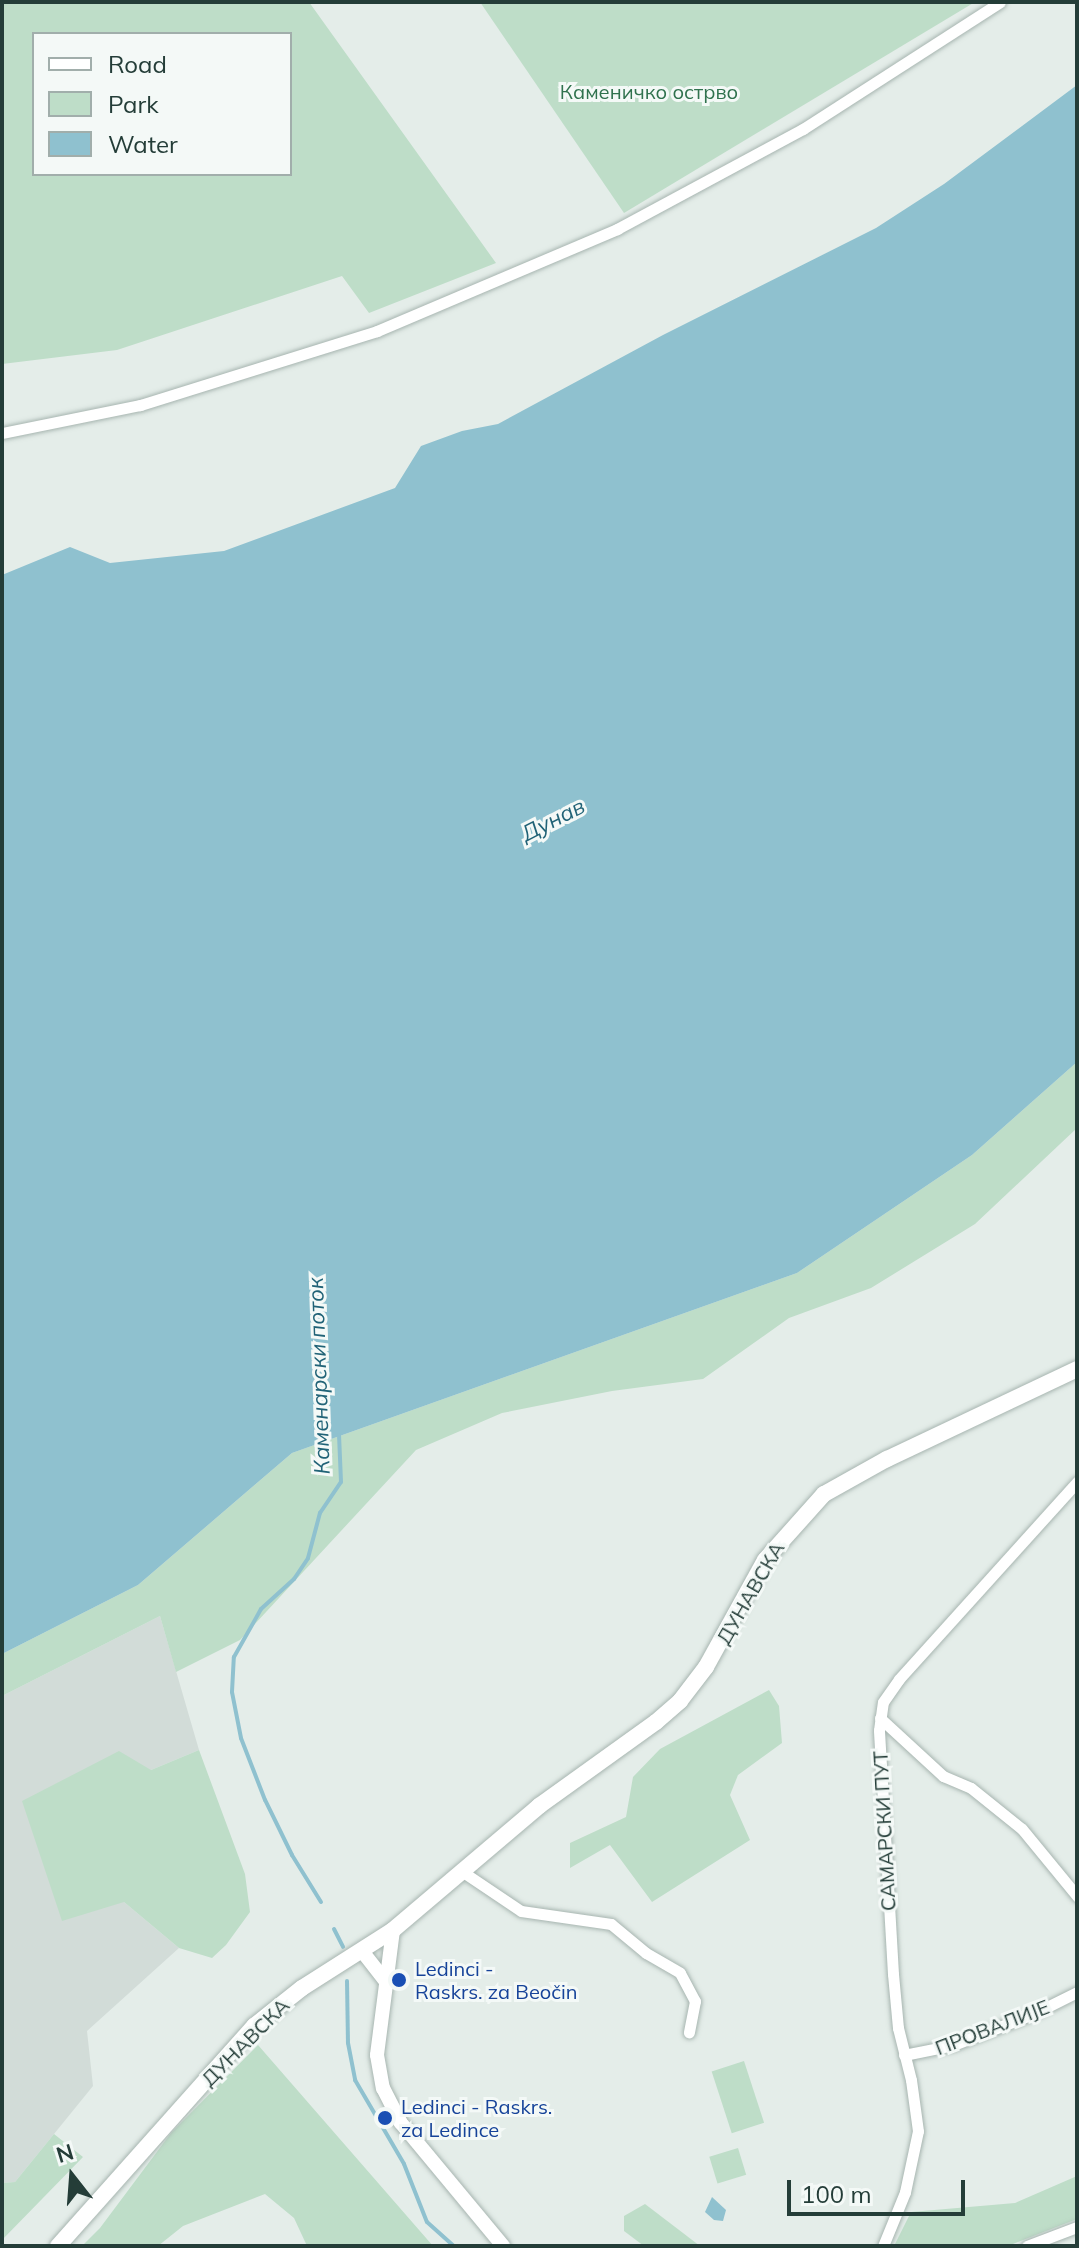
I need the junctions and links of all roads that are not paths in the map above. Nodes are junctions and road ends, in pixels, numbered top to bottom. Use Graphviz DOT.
graph roads {
  1 [pos="1000,2"];
  2 [pos="2,433"];
  3 [pos="1077,1369"];
  4 [pos="1077,1482"];
  5 [pos="880,1718"];
  6 [pos="460,1870"];
  7 [pos="1077,1896"];
  8 [pos="393,1930"];
  9 [pos="362,1951"];
  10 [pos="386,1982"];
  11 [pos="1077,1992"];
  12 [pos="689,2032"];
  13 [pos="904,2055"];
  14 [pos="1077,2227"];
  15 [pos="58,2246"];
  16 [pos="503,2246"];
  17 [pos="883,2246"];
  18 [pos="1027,2246"];
  1 -- 2 [label="street"];
  3 -- 6 [label="main road, ДУНАВСКА"];
  4 -- 5 [label="street, САМАРСКИ ПУТ"];
  5 -- 7 [label="street"];
  5 -- 13 [label="street, САМАРСКИ ПУТ"];
  6 -- 8 [label="main road, ДУНАВСКА"];
  6 -- 12 [label="street"];
  8 -- 9 [label="main road, ДУНАВСКА"];
  8 -- 10 [label="street"];
  9 -- 10 [label="street"];
  9 -- 15 [label="main road, ДУНАВСКА"];
  10 -- 16 [label="street"];
  11 -- 13 [label="street, ПРОВАЛИЈЕ"];
  13 -- 17 [label="street, САМАРСКИ ПУТ"];
  14 -- 18 [label="street"];
}
